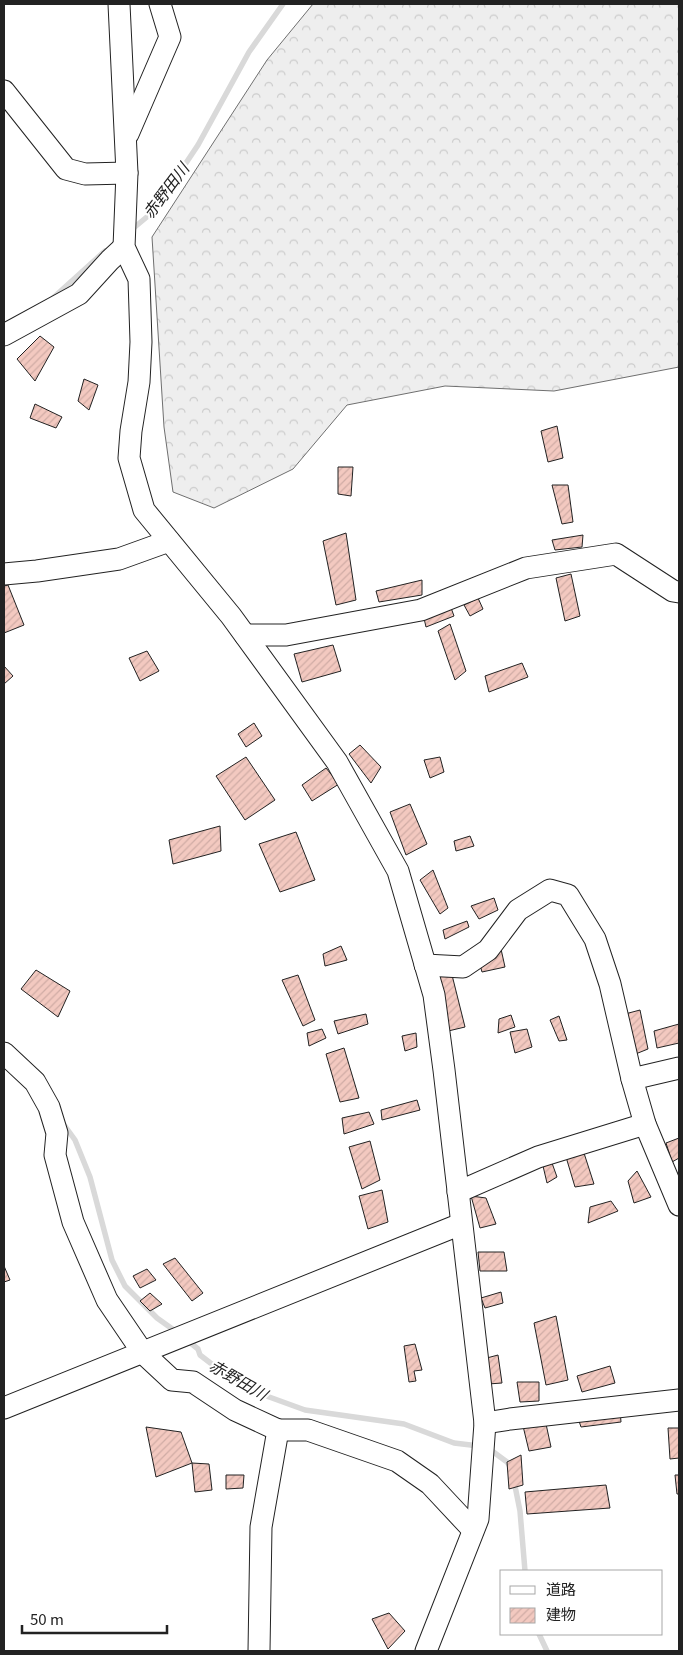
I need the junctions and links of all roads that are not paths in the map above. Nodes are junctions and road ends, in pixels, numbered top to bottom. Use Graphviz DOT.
graph roads {
  1 [pos="119,4"];
  2 [pos="160,4"];
  3 [pos="4,91"];
  4 [pos="126,139"];
  5 [pos="127,173"];
  6 [pos="124,247"];
  7 [pos="4,335"];
  8 [pos="169,541"];
  9 [pos="4,574"];
  10 [pos="679,592"];
  11 [pos="245,634"];
  12 [pos="425,965"];
  13 [pos="4,1053"];
  14 [pos="679,1068"];
  15 [pos="632,1080"];
  16 [pos="645,1124"];
  17 [pos="458,1192"];
  18 [pos="679,1205"];
  19 [pos="462,1224"];
  20 [pos="148,1351"];
  21 [pos="679,1400"];
  22 [pos="4,1408"];
  23 [pos="485,1423"];
  24 [pos="278,1430"];
  25 [pos="473,1530"];
  26 [pos="259,1651"];
  27 [pos="426,1651"];
  1 -- 4 [label="street"];
  2 -- 4 [label="street"];
  3 -- 5 [label="street"];
  4 -- 5 [label="street"];
  5 -- 6 [label="street"];
  6 -- 7 [label="street"];
  6 -- 8 [label="street"];
  8 -- 9 [label="street"];
  8 -- 11 [label="street"];
  10 -- 11 [label="street"];
  11 -- 12 [label="street"];
  12 -- 15 [label="street"];
  12 -- 17 [label="street"];
  13 -- 20 [label="street"];
  14 -- 15 [label="street"];
  15 -- 16 [label="street"];
  16 -- 17 [label="street"];
  16 -- 18 [label="street"];
  17 -- 19 [label="street"];
  19 -- 20 [label="street"];
  19 -- 23 [label="street"];
  20 -- 22 [label="street"];
  20 -- 24 [label="street"];
  21 -- 23 [label="street"];
  23 -- 25 [label="street"];
  24 -- 25 [label="street"];
  24 -- 26 [label="street"];
  25 -- 27 [label="street"];
}
